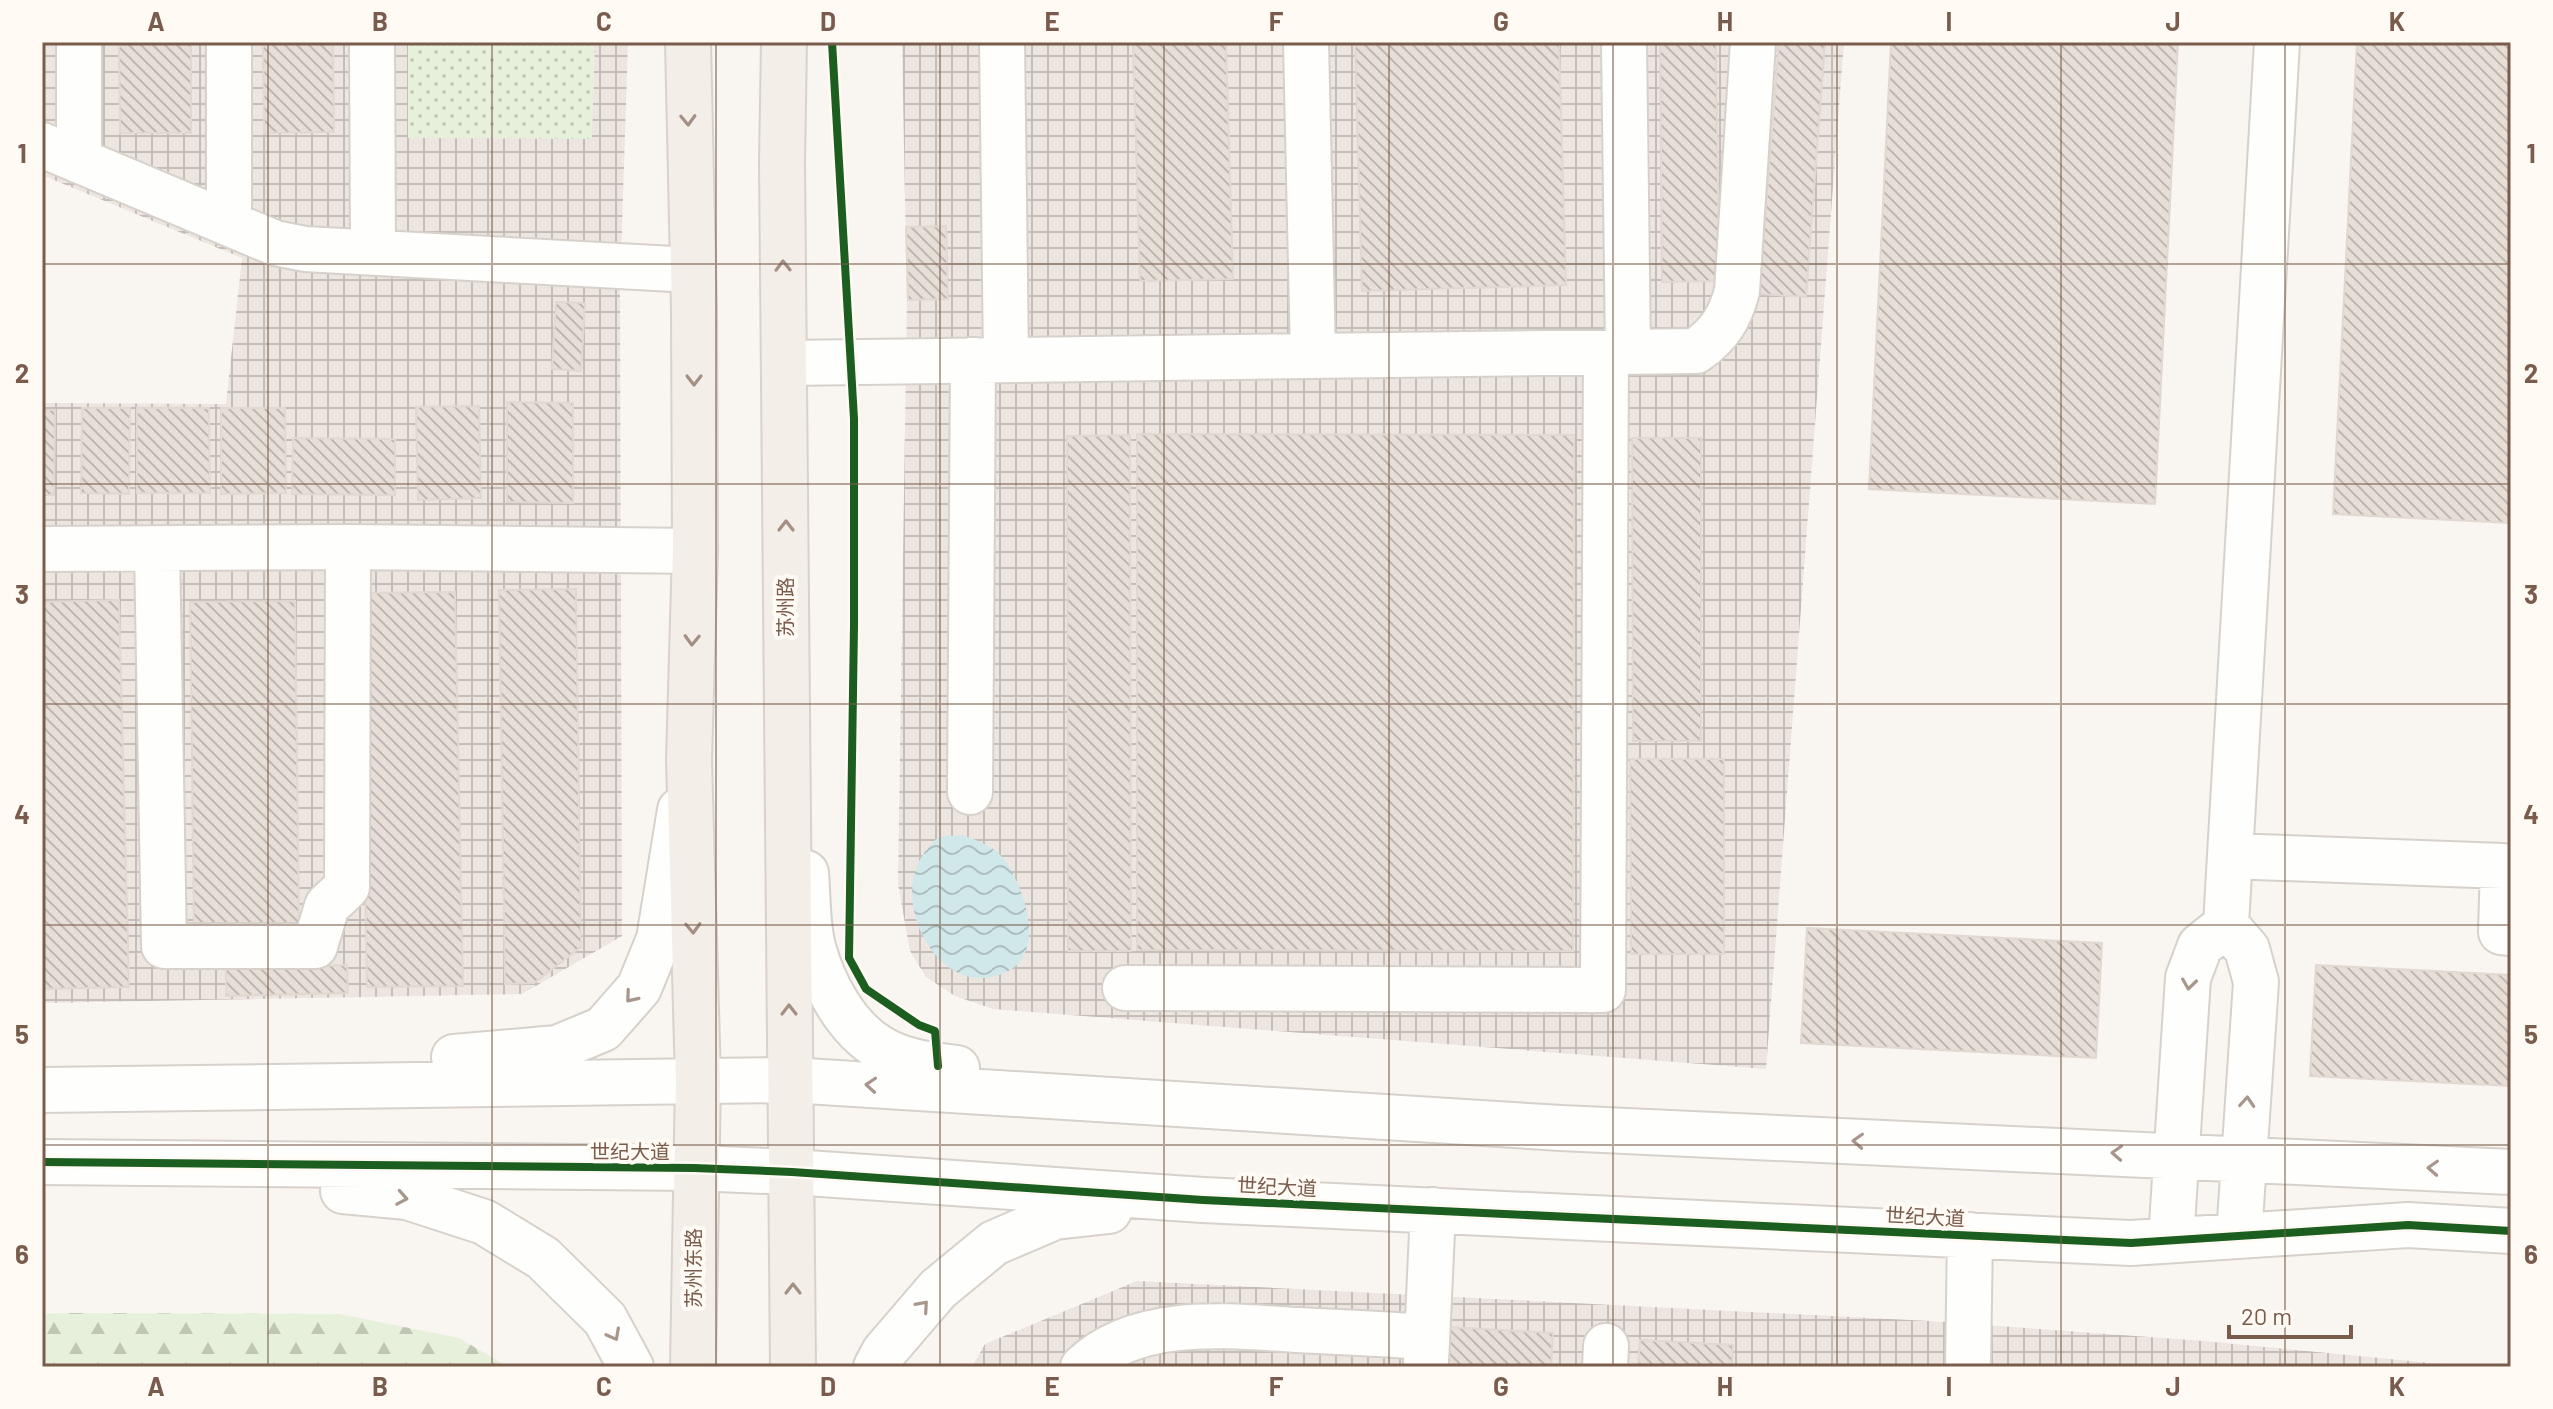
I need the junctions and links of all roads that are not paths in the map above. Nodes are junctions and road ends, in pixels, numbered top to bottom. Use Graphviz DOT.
graph roads {
  1 [pos="79,42"];
  2 [pos="229,42"];
  3 [pos="372,42"];
  4 [pos="688,42"];
  5 [pos="784,42"];
  6 [pos="1002,42"];
  7 [pos="1306,42"];
  8 [pos="1624,42"];
  9 [pos="1753,42"];
  10 [pos="2277,42"];
  11 [pos="60,153"];
  12 [pos="229,224"];
  13 [pos="373,253"];
  14 [pos="692,270"];
  15 [pos="1617,352"];
  16 [pos="1313,356"];
  17 [pos="990,360"];
  18 [pos="785,363"];
  19 [pos="348,547"];
  20 [pos="157,548"];
  21 [pos="42,549"];
  22 [pos="695,551"];
  23 [pos="787,658"];
  24 [pos="689,760"];
  25 [pos="970,792"];
  26 [pos="2230,856"];
  27 [pos="2226,925"];
  28 [pos="2511,933"];
  29 [pos="1125,988"];
  30 [pos="698,1080"];
  31 [pos="790,1080"];
  32 [pos="60,1090"];
  33 [pos="1561,1128"];
  34 [pos="2178,1156"];
  35 [pos="2243,1159"];
  36 [pos="58,1163"];
  37 [pos="694,1168"];
  38 [pos="792,1172"];
  39 [pos="2511,1172"];
  40 [pos="1203,1200"];
  41 [pos="1433,1210"];
  42 [pos="2408,1225"];
  43 [pos="2511,1231"];
  44 [pos="1970,1235"];
  45 [pos="2239,1236"];
  46 [pos="2171,1240"];
  47 [pos="2511,1240"];
  48 [pos="1426,1352"];
  49 [pos="631,1367"];
  50 [pos="693,1367"];
  51 [pos="793,1367"];
  52 [pos="876,1367"];
  53 [pos="1083,1367"];
  54 [pos="1968,1367"];
  1 -- 11 [label="street"];
  2 -- 12 [label="street"];
  3 -- 13 [label="street"];
  4 -- 14 [label="main road, one-way"];
  18 -- 5 [label="main road, 苏州路, one-way"];
  6 -- 17 [label="street"];
  7 -- 16 [label="street"];
  8 -- 15 [label="street"];
  9 -- 15 [label="street"];
  10 -- 26 [label="street"];
  11 -- 12 [label="street"];
  12 -- 13 [label="street"];
  13 -- 14 [label="street"];
  14 -- 22 [label="main road, one-way"];
  15 -- 16 [label="street"];
  15 -- 29 [label="street"];
  16 -- 17 [label="street"];
  17 -- 18 [label="street"];
  17 -- 25 [label="street"];
  23 -- 18 [label="main road, 苏州路, one-way"];
  19 -- 20 [label="street"];
  19 -- 20 [label="street"];
  19 -- 22 [label="street"];
  20 -- 21 [label="street"];
  22 -- 24 [label="main road, one-way"];
  31 -- 23 [label="main road, 苏州路, one-way"];
  23 -- 33 [label="street"];
  24 -- 30 [label="main road, one-way"];
  24 -- 32 [label="street, one-way"];
  26 -- 27 [label="street"];
  26 -- 28 [label="street"];
  27 -- 34 [label="street, one-way"];
  35 -- 27 [label="street, one-way"];
  30 -- 31 [label="street"];
  30 -- 32 [label="street"];
  30 -- 37 [label="main road"];
  33 -- 31 [label="street, one-way"];
  31 -- 38 [label="main road, 苏州路"];
  34 -- 33 [label="street, one-way"];
  34 -- 35 [label="street"];
  34 -- 46 [label="street"];
  39 -- 35 [label="street, one-way"];
  35 -- 45 [label="street"];
  36 -- 37 [label="street, 世纪大道"];
  36 -- 49 [label="street, one-way"];
  37 -- 38 [label="street, 世纪大道"];
  37 -- 50 [label="main road, 苏州东路"];
  38 -- 40 [label="street, 世纪大道"];
  51 -- 38 [label="main road, one-way"];
  40 -- 41 [label="street, 世纪大道"];
  52 -- 40 [label="street, one-way"];
  41 -- 44 [label="street, 世纪大道"];
  41 -- 48 [label="street"];
  42 -- 43 [label="street, 世纪大道"];
  42 -- 45 [label="street, 世纪大道"];
  42 -- 47 [label="street"];
  44 -- 46 [label="street, 世纪大道"];
  44 -- 54 [label="street"];
  45 -- 46 [label="street, 世纪大道"];
  48 -- 53 [label="street"];
}
